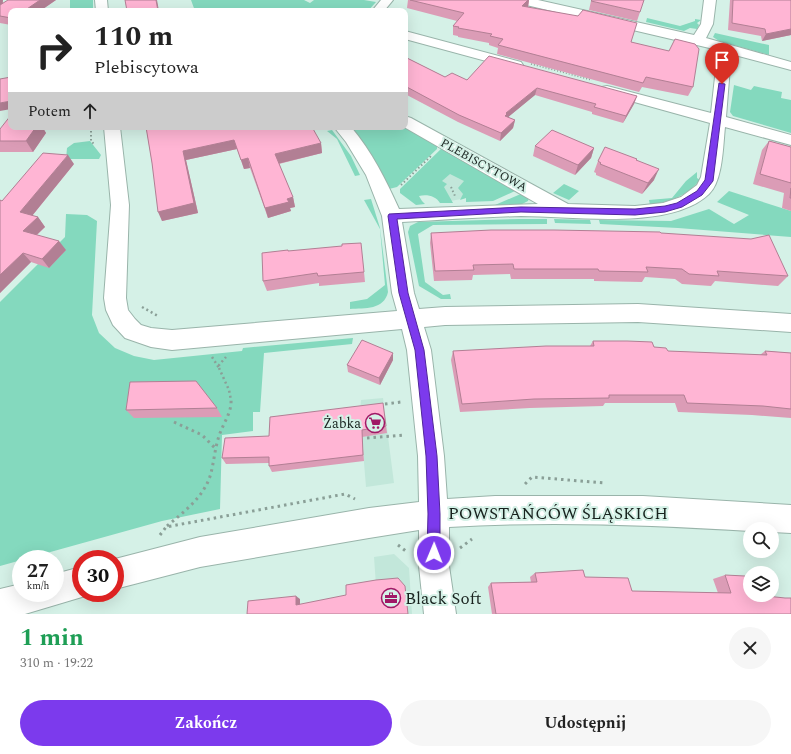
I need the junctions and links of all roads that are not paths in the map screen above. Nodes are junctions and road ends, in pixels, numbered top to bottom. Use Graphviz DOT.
graph roads {
  1 [pos="388,0"];
  2 [pos="522,0"];
  3 [pos="710,0"];
  4 [pos="565,5"];
  5 [pos="381,8"];
  6 [pos="408,36"];
  7 [pos="698,40"];
  8 [pos="725,48"];
  9 [pos="527,66"];
  10 [pos="791,66"];
  11 [pos="595,84"];
  12 [pos="718,120"];
  13 [pos="408,123"];
  14 [pos="112,130"];
  15 [pos="345,130"];
  16 [pos="791,140"];
  17 [pos="562,209"];
  18 [pos="392,216"];
  19 [pos="410,319"];
  20 [pos="791,323"];
  21 [pos="434,514"];
  22 [pos="791,520"];
  23 [pos="124,562"];
  24 [pos="12,602"];
  25 [pos="0,605"];
  26 [pos="440,614"];
  1 -- 5 [label="street"];
  2 -- 4 [label="street"];
  3 -- 7 [label="street"];
  4 -- 7 [label="street"];
  6 -- 9 [label="street"];
  7 -- 8 [label="street"];
  8 -- 10 [label="street"];
  8 -- 12 [label="street"];
  11 -- 12 [label="street"];
  12 -- 16 [label="street"];
  12 -- 17 [label="street, PLEBISCYTOWA"];
  13 -- 17 [label="street, PLEBISCYTOWA"];
  14 -- 19 [label="street"];
  15 -- 18 [label="street"];
  17 -- 18 [label="street, PLEBISCYTOWA"];
  18 -- 19 [label="street"];
  19 -- 20 [label="street"];
  19 -- 21 [label="street"];
  21 -- 22 [label="street, POWSTAŃCÓW ŚLĄSKICH"];
  21 -- 23 [label="street, POWSTAŃCÓW ŚLĄSKICH"];
  21 -- 26 [label="street"];
  24 -- 25 [label="street"];
}
